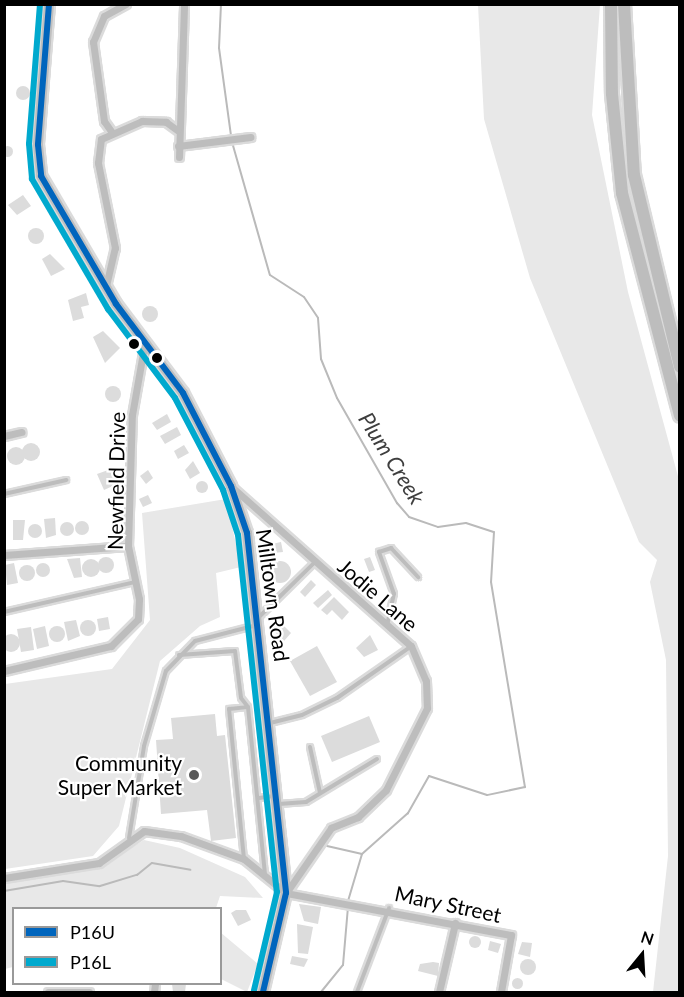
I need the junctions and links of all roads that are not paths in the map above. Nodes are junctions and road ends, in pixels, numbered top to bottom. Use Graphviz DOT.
graph roads {
  1 [pos="49,4"];
  2 [pos="126,4"];
  3 [pos="184,4"];
  4 [pos="611,4"];
  5 [pos="624,4"];
  6 [pos="177,130"];
  7 [pos="111,131"];
  8 [pos="250,138"];
  9 [pos="178,146"];
  10 [pos="179,157"];
  11 [pos="105,286"];
  12 [pos="145,341"];
  13 [pos="680,367"];
  14 [pos="680,416"];
  15 [pos="22,432"];
  16 [pos="4,436"];
  17 [pos="66,480"];
  18 [pos="231,486"];
  19 [pos="4,494"];
  20 [pos="128,546"];
  21 [pos="4,555"];
  22 [pos="315,562"];
  23 [pos="418,577"];
  24 [pos="136,582"];
  25 [pos="4,612"];
  26 [pos="259,621"];
  27 [pos="387,626"];
  28 [pos="411,646"];
  29 [pos="179,655"];
  30 [pos="4,671"];
  31 [pos="248,707"];
  32 [pos="270,723"];
  33 [pos="310,747"];
  34 [pos="377,759"];
  35 [pos="320,793"];
  36 [pos="259,798"];
  37 [pos="278,800"];
  38 [pos="129,838"];
  39 [pos="244,859"];
  40 [pos="265,876"];
  41 [pos="4,878"];
  42 [pos="286,893"];
  43 [pos="389,909"];
  44 [pos="455,922"];
  45 [pos="48,993"];
  46 [pos="89,993"];
  47 [pos="263,993"];
  48 [pos="357,993"];
  49 [pos="439,993"];
  50 [pos="501,993"];
  1 -- 11 [label="street, Milltown Road"];
  2 -- 7 [label="street"];
  3 -- 6 [label="street"];
  4 -- 14 [label="highway"];
  5 -- 13 [label="highway"];
  6 -- 7 [label="street"];
  6 -- 9 [label="street"];
  7 -- 11 [label="street"];
  8 -- 9 [label="street"];
  9 -- 10 [label="street"];
  11 -- 12 [label="street, Milltown Road"];
  12 -- 18 [label="street, Milltown Road"];
  12 -- 20 [label="street, Newfield Drive"];
  15 -- 16 [label="street"];
  17 -- 19 [label="lane"];
  18 -- 22 [label="street, Jodie Lane"];
  18 -- 26 [label="street, Milltown Road"];
  20 -- 21 [label="street"];
  20 -- 24 [label="street, Newfield Drive"];
  22 -- 26 [label="lane"];
  22 -- 27 [label="street, Jodie Lane"];
  23 -- 27 [label="lane"];
  24 -- 25 [label="lane"];
  24 -- 30 [label="street, Newfield Drive"];
  26 -- 29 [label="lane"];
  26 -- 32 [label="street, Milltown Road"];
  27 -- 28 [label="street, Jodie Lane"];
  28 -- 32 [label="lane"];
  28 -- 42 [label="street, Jodie Lane"];
  29 -- 31 [label="lane"];
  29 -- 38 [label="lane"];
  31 -- 36 [label="lane"];
  31 -- 39 [label="lane"];
  32 -- 37 [label="street, Milltown Road"];
  33 -- 35 [label="lane"];
  34 -- 35 [label="lane"];
  35 -- 37 [label="lane"];
  36 -- 37 [label="lane"];
  36 -- 40 [label="lane"];
  37 -- 42 [label="street, Milltown Road"];
  38 -- 39 [label="street"];
  38 -- 41 [label="street"];
  39 -- 40 [label="street"];
  40 -- 42 [label="street"];
  42 -- 43 [label="street, Mary Street"];
  42 -- 47 [label="street, Milltown Road"];
  43 -- 44 [label="street, Mary Street"];
  43 -- 48 [label="lane"];
  44 -- 49 [label="street"];
  44 -- 50 [label="street, Mary Street"];
  45 -- 46 [label="street"];
}
